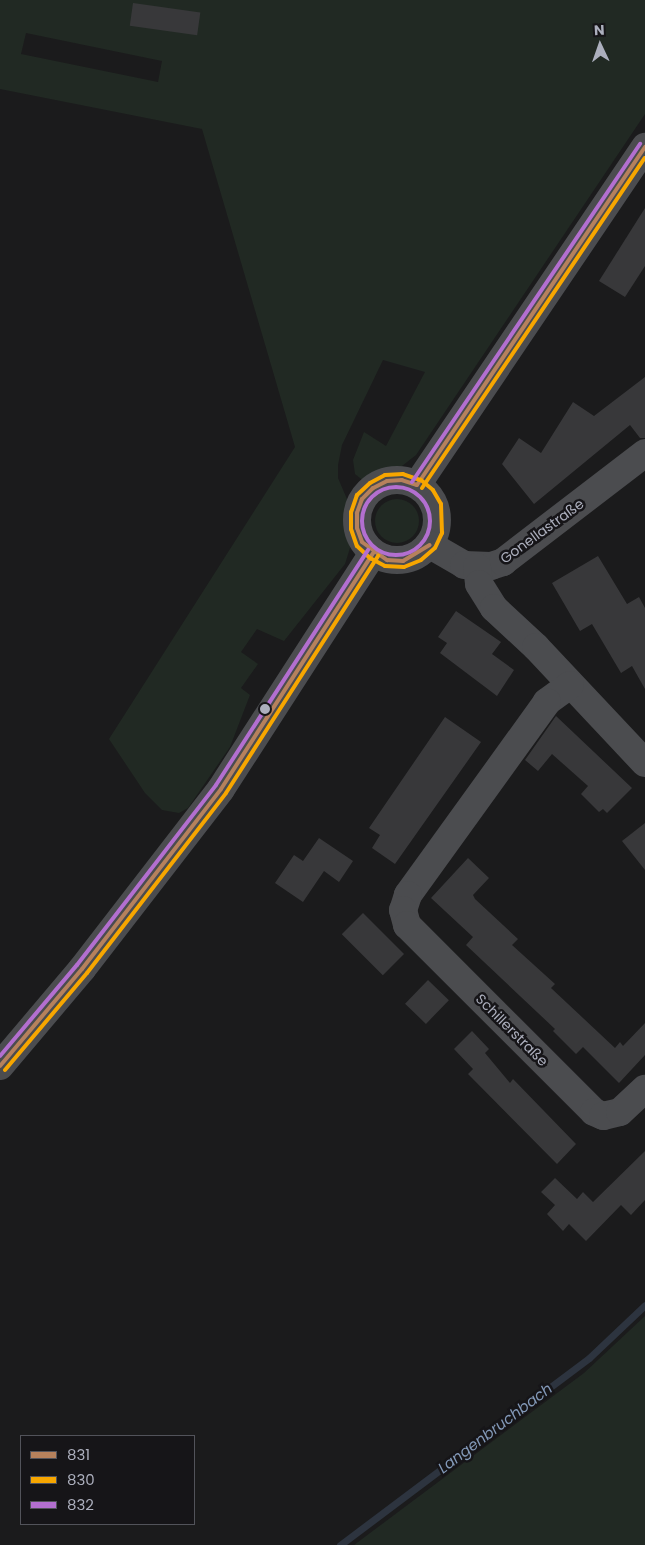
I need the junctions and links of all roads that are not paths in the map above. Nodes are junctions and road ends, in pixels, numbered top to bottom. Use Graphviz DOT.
graph roads {
  1 [pos="645,147"];
  2 [pos="645,453"];
  3 [pos="417,485"];
  4 [pos="430,545"];
  5 [pos="373,553"];
  6 [pos="477,567"];
  7 [pos="570,685"];
  8 [pos="645,763"];
  9 [pos="0,1066"];
  10 [pos="645,1089"];
  1 -- 3 [label="street"];
  2 -- 6 [label="street, Gonellastraße"];
  3 -- 4 [label="street"];
  3 -- 5 [label="street"];
  4 -- 5 [label="street"];
  4 -- 6 [label="street"];
  5 -- 9 [label="street"];
  6 -- 7 [label="street"];
  7 -- 8 [label="street"];
  7 -- 10 [label="street, Schillerstraße"];
}
